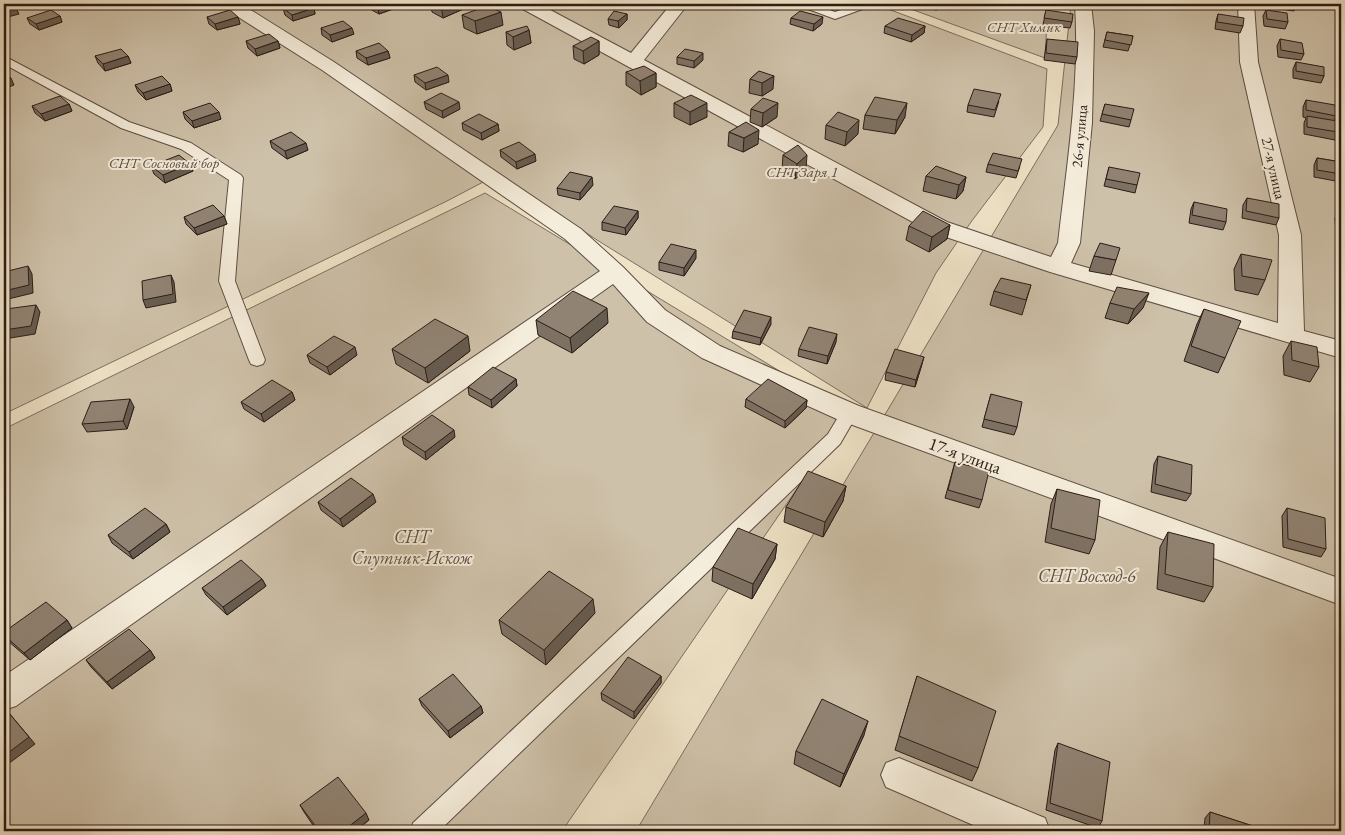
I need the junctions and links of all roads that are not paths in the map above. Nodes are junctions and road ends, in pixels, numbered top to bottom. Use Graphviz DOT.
graph roads {
  1 [pos="230,4"];
  2 [pos="527,4"];
  3 [pos="680,4"];
  4 [pos="804,4"];
  5 [pos="867,4"];
  6 [pos="1083,4"];
  7 [pos="1246,4"];
  8 [pos="4,59"];
  9 [pos="634,61"];
  10 [pos="1058,266"];
  11 [pos="615,272"];
  12 [pos="1290,333"];
  13 [pos="1341,350"];
  14 [pos="257,360"];
  15 [pos="849,413"];
  16 [pos="1341,592"];
  17 [pos="4,695"];
  18 [pos="899,775"];
  19 [pos="422,831"];
  20 [pos="1031,831"];
  1 -- 11 [label="street, 17-я улица"];
  2 -- 9 [label="street"];
  3 -- 9 [label="street"];
  4 -- 5 [label="lane"];
  6 -- 10 [label="street, 26-я улица"];
  7 -- 12 [label="street, 27-я улица"];
  8 -- 14 [label="lane"];
  9 -- 10 [label="street"];
  10 -- 12 [label="street"];
  11 -- 15 [label="street, 17-я улица"];
  11 -- 17 [label="street"];
  12 -- 13 [label="street"];
  15 -- 16 [label="street, 17-я улица"];
  15 -- 19 [label="lane"];
  18 -- 20 [label="street"];
}
